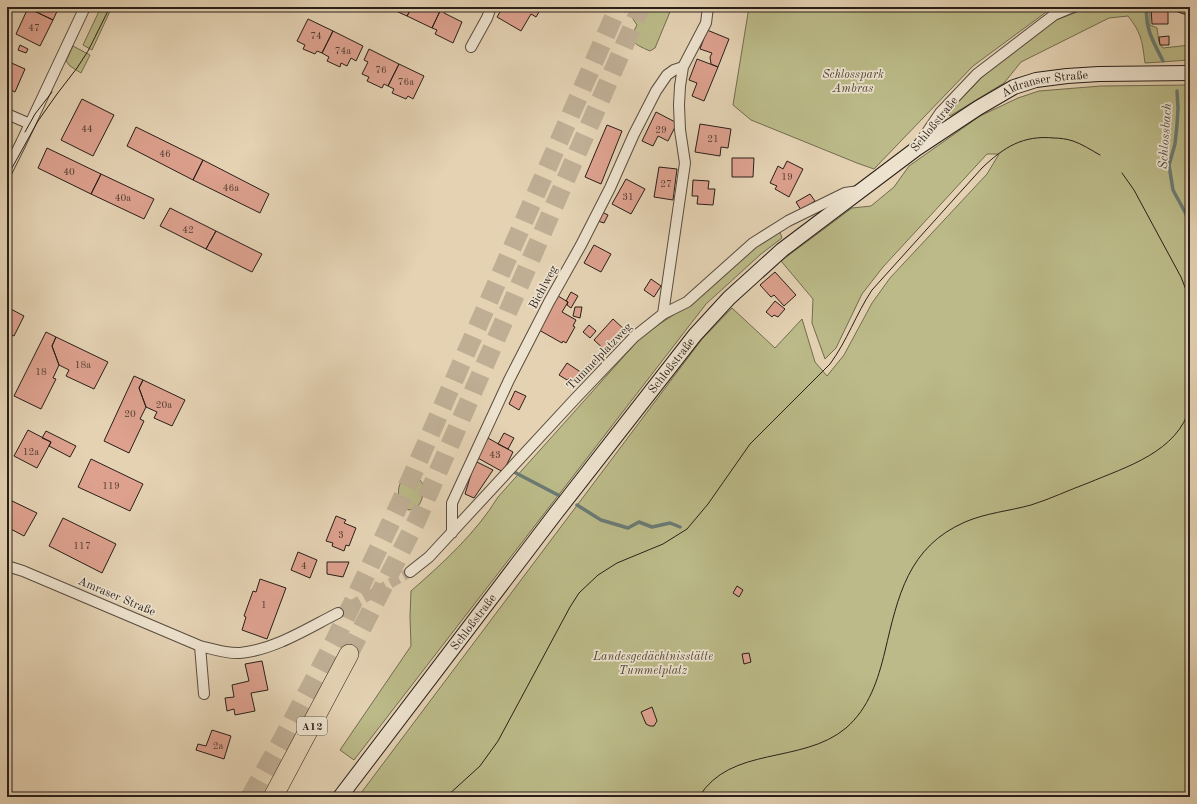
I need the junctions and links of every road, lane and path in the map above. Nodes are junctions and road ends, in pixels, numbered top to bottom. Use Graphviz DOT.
graph roads {
  1 [pos="85,7"];
  2 [pos="491,7"];
  3 [pos="708,7"];
  4 [pos="1073,7"];
  5 [pos="471,47"];
  6 [pos="683,67"];
  7 [pos="1190,73"];
  8 [pos="7,114"];
  9 [pos="30,124"];
  10 [pos="916,149"];
  11 [pos="7,171"];
  12 [pos="860,191"];
  13 [pos="663,314"];
  14 [pos="452,533"];
  15 [pos="7,559"];
  16 [pos="7,566"];
  17 [pos="23,571"];
  18 [pos="410,572"];
  19 [pos="338,613"];
  20 [pos="200,646"];
  21 [pos="349,654"];
  22 [pos="204,694"];
  23 [pos="273,797"];
  24 [pos="340,797"];
  1 -- 9 [label="street"];
  2 -- 5 [label="street"];
  3 -- 6 [label="street"];
  4 -- 10 [label="street, Schloßstraße"];
  6 -- 13 [label="street"];
  6 -- 14 [label="street, Bichlweg"];
  7 -- 10 [label="main road, Aldranser Straße"];
  8 -- 9 [label="street"];
  9 -- 11 [label="street"];
  10 -- 12 [label="main road, Schloßstraße"];
  12 -- 13 [label="street, Tummelplatzweg"];
  12 -- 24 [label="main road, Schloßstraße"];
  13 -- 14 [label="street, Tummelplatzweg"];
  14 -- 18 [label="street, Tummelplatzweg"];
  15 -- 17 [label="street, Amraser Straße"];
  16 -- 17 [label="street, Amraser Straße"];
  17 -- 20 [label="street, Amraser Straße"];
  19 -- 20 [label="street"];
  20 -- 22 [label="street"];
  21 -- 23 [label="highway, A12"];
}
